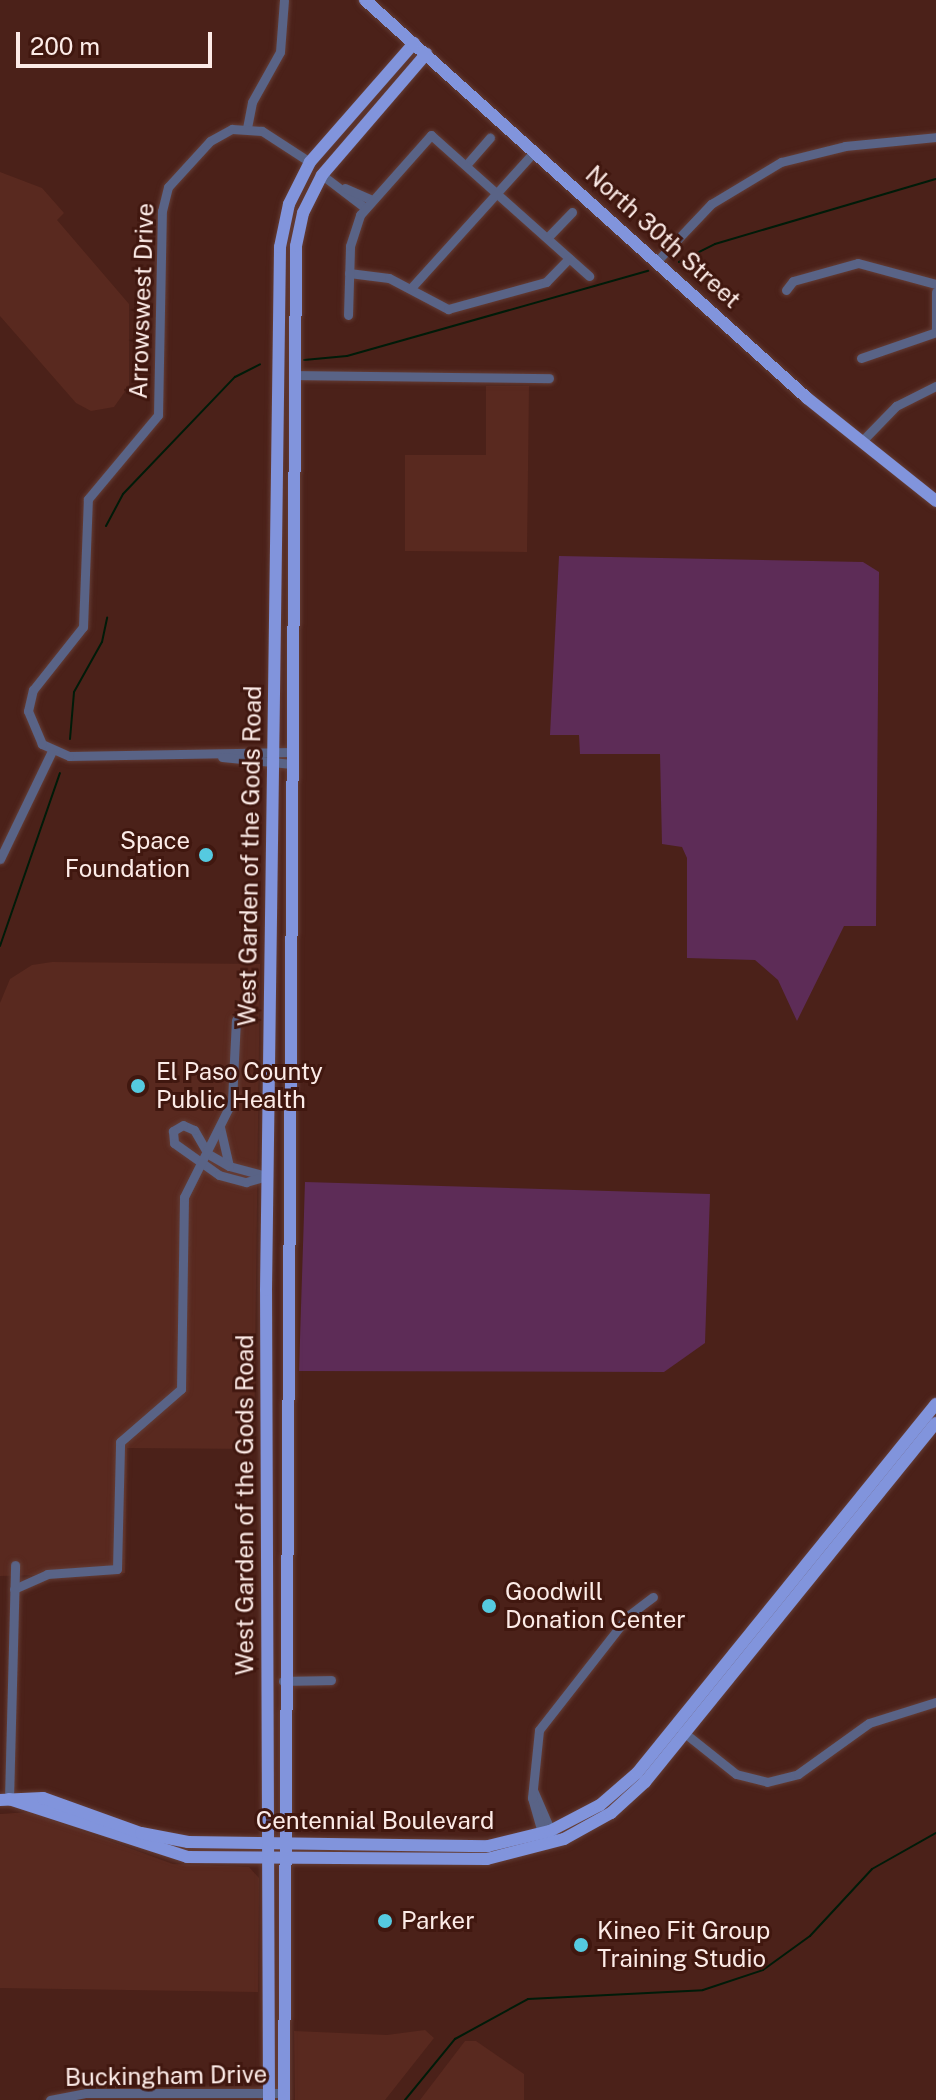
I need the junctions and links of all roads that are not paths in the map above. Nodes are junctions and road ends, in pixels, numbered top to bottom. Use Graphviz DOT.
graph roads {
  1 [pos="284,0"];
  2 [pos="365,0"];
  3 [pos="414,43"];
  4 [pos="426,54"];
  5 [pos="247,128"];
  6 [pos="936,137"];
  7 [pos="490,138"];
  8 [pos="535,151"];
  9 [pos="310,162"];
  10 [pos="467,164"];
  11 [pos="322,175"];
  12 [pos="498,192"];
  13 [pos="310,198"];
  14 [pos="367,203"];
  15 [pos="572,212"];
  16 [pos="547,238"];
  17 [pos="569,258"];
  18 [pos="657,261"];
  19 [pos="349,273"];
  20 [pos="589,276"];
  21 [pos="936,284"];
  22 [pos="411,288"];
  23 [pos="786,290"];
  24 [pos="936,292"];
  25 [pos="348,315"];
  26 [pos="936,331"];
  27 [pos="861,358"];
  28 [pos="294,375"];
  29 [pos="549,378"];
  30 [pos="936,386"];
  31 [pos="862,441"];
  32 [pos="936,501"];
  33 [pos="52,751"];
  34 [pos="274,758"];
  35 [pos="292,758"];
  36 [pos="0,859"];
  37 [pos="236,1020"];
  38 [pos="220,1126"];
  39 [pos="204,1149"];
  40 [pos="198,1159"];
  41 [pos="229,1166"];
  42 [pos="267,1176"];
  43 [pos="934,1415"];
  44 [pos="270,1442"];
  45 [pos="823,1542"];
  46 [pos="15,1565"];
  47 [pos="284,1569"];
  48 [pos="14,1589"];
  49 [pos="653,1597"];
  50 [pos="775,1620"];
  51 [pos="331,1680"];
  52 [pos="283,1681"];
  53 [pos="936,1702"];
  54 [pos="680,1730"];
  55 [pos="4,1799"];
  56 [pos="549,1838"];
  57 [pos="267,1842"];
  58 [pos="283,1842"];
  59 [pos="283,1857"];
  60 [pos="267,1858"];
  61 [pos="269,2097"];
  62 [pos="284,2097"];
  63 [pos="50,2100"];
  1 -- 5 [label="street"];
  2 -- 3 [label="main road, North 30th Street"];
  3 -- 4 [label="main road, North 30th Street"];
  3 -- 9 [label="main road, West Garden of the Gods Road"];
  4 -- 8 [label="main road, North 30th Street"];
  4 -- 11 [label="main road, West Garden of the Gods Road"];
  5 -- 9 [label="street"];
  5 -- 33 [label="street, Arrowswest Drive"];
  6 -- 18 [label="street"];
  7 -- 10 [label="street"];
  8 -- 12 [label="street"];
  8 -- 18 [label="main road, North 30th Street"];
  9 -- 13 [label="main road"];
  9 -- 34 [label="main road, West Garden of the Gods Road"];
  10 -- 12 [label="street"];
  10 -- 14 [label="street"];
  11 -- 13 [label="main road, West Garden of the Gods Road"];
  11 -- 14 [label="street"];
  12 -- 16 [label="street"];
  12 -- 22 [label="street"];
  13 -- 28 [label="main road, West Garden of the Gods Road"];
  14 -- 19 [label="street"];
  15 -- 16 [label="street"];
  16 -- 17 [label="street"];
  17 -- 20 [label="street"];
  17 -- 22 [label="street"];
  18 -- 31 [label="main road, North 30th Street"];
  19 -- 22 [label="street"];
  19 -- 25 [label="street"];
  21 -- 23 [label="street"];
  24 -- 26 [label="street"];
  26 -- 27 [label="street"];
  28 -- 29 [label="street"];
  28 -- 35 [label="main road, West Garden of the Gods Road"];
  30 -- 31 [label="street"];
  31 -- 32 [label="main road, North 30th Street"];
  33 -- 34 [label="street"];
  33 -- 36 [label="street"];
  34 -- 35 [label="street"];
  34 -- 42 [label="main road, West Garden of the Gods Road"];
  35 -- 47 [label="main road, West Garden of the Gods Road"];
  37 -- 38 [label="street"];
  38 -- 39 [label="street"];
  38 -- 41 [label="street"];
  39 -- 40 [label="street"];
  39 -- 40 [label="street"];
  39 -- 41 [label="street"];
  40 -- 42 [label="street"];
  40 -- 48 [label="street"];
  41 -- 42 [label="street"];
  42 -- 44 [label="main road, West Garden of the Gods Road"];
  43 -- 45 [label="main road, Centennial Boulevard"];
  43 -- 50 [label="main road, Centennial Boulevard"];
  44 -- 47 [label="main road"];
  44 -- 57 [label="main road, West Garden of the Gods Road"];
  45 -- 50 [label="main road"];
  45 -- 54 [label="main road, Centennial Boulevard"];
  46 -- 48 [label="street"];
  47 -- 52 [label="main road, West Garden of the Gods Road"];
  48 -- 55 [label="street"];
  49 -- 56 [label="street"];
  50 -- 54 [label="main road, Centennial Boulevard"];
  51 -- 52 [label="street"];
  52 -- 58 [label="main road, West Garden of the Gods Road"];
  53 -- 54 [label="street"];
  54 -- 56 [label="main road, Centennial Boulevard"];
  55 -- 57 [label="main road, Centennial Boulevard"];
  55 -- 60 [label="main road, Centennial Boulevard"];
  56 -- 58 [label="main road, Centennial Boulevard"];
  56 -- 59 [label="main road, Centennial Boulevard"];
  57 -- 58 [label="main road, Centennial Boulevard"];
  57 -- 60 [label="main road, West Garden of the Gods Road"];
  58 -- 59 [label="main road, West Garden of the Gods Road"];
  59 -- 60 [label="main road, Centennial Boulevard"];
  59 -- 62 [label="main road, West Garden of the Gods Road"];
  60 -- 61 [label="main road, West Garden of the Gods Road"];
  61 -- 62 [label="street, Buckingham Drive"];
  61 -- 63 [label="street, Buckingham Drive"];
}
